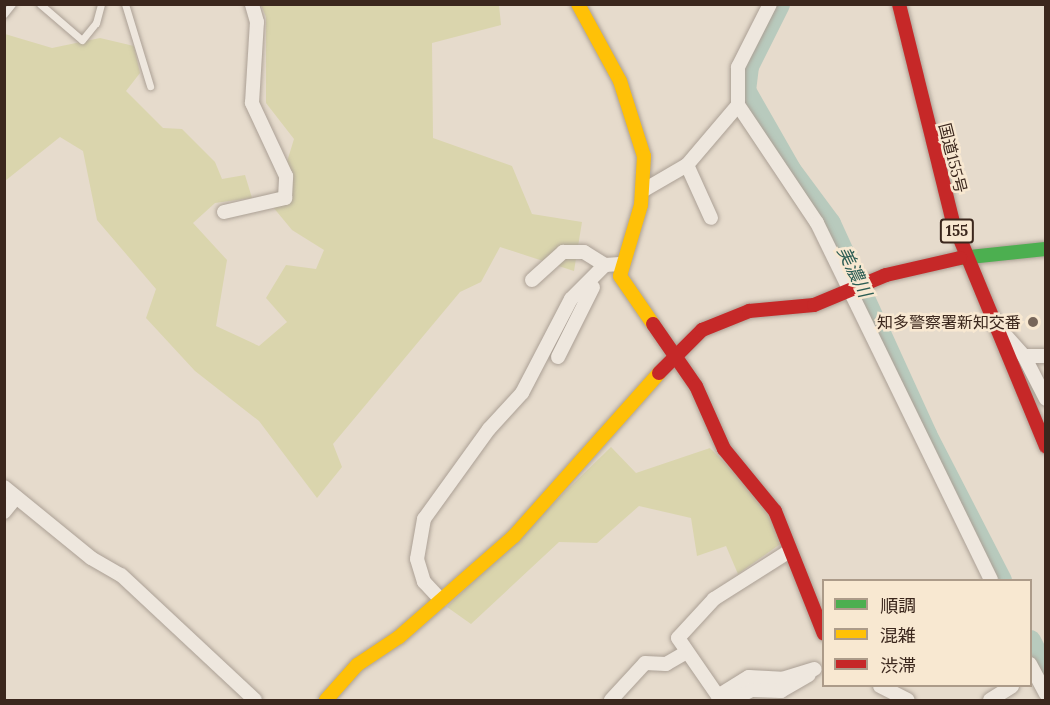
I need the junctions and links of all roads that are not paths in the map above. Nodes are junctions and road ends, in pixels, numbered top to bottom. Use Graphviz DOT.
graph roads {
  1 [pos="12,4"];
  2 [pos="40,4"];
  3 [pos="101,4"];
  4 [pos="125,4"];
  5 [pos="252,4"];
  6 [pos="578,4"];
  7 [pos="770,4"];
  8 [pos="899,4"];
  9 [pos="4,14"];
  10 [pos="150,86"];
  11 [pos="738,105"];
  12 [pos="687,165"];
  13 [pos="644,190"];
  14 [pos="224,212"];
  15 [pos="711,218"];
  16 [pos="1046,249"];
  17 [pos="967,256"];
  18 [pos="605,265"];
  19 [pos="620,267"];
  20 [pos="532,280"];
  21 [pos="850,291"];
  22 [pos="993,321"];
  23 [pos="1024,356"];
  24 [pos="1046,356"];
  25 [pos="558,357"];
  26 [pos="673,357"];
  27 [pos="1046,399"];
  28 [pos="1046,447"];
  29 [pos="4,487"];
  30 [pos="16,497"];
  31 [pos="4,512"];
  32 [pos="788,552"];
  33 [pos="991,579"];
  34 [pos="441,600"];
  35 [pos="822,629"];
  36 [pos="685,653"];
  37 [pos="819,668"];
  38 [pos="1035,668"];
  39 [pos="882,687"];
  40 [pos="1010,687"];
  41 [pos="1046,694"];
  42 [pos="783,696"];
  43 [pos="716,698"];
  44 [pos="255,700"];
  45 [pos="326,700"];
  46 [pos="611,700"];
  47 [pos="732,700"];
  48 [pos="908,700"];
  49 [pos="990,700"];
  1 -- 9 [label="lane"];
  2 -- 3 [label="lane"];
  4 -- 10 [label="lane"];
  5 -- 14 [label="street"];
  6 -- 13 [label="main road"];
  7 -- 11 [label="street"];
  8 -- 17 [label="main road, 国道155号 / 155"];
  11 -- 12 [label="street"];
  11 -- 21 [label="street"];
  12 -- 13 [label="street"];
  12 -- 15 [label="street"];
  13 -- 19 [label="main road"];
  16 -- 17 [label="main road"];
  17 -- 21 [label="main road"];
  17 -- 22 [label="main road, 国道155号 / 155"];
  18 -- 19 [label="street"];
  18 -- 20 [label="street"];
  18 -- 34 [label="street"];
  19 -- 25 [label="street"];
  19 -- 26 [label="main road"];
  21 -- 26 [label="main road"];
  21 -- 33 [label="street"];
  22 -- 23 [label="street"];
  22 -- 28 [label="main road, 国道155号 / 155"];
  23 -- 24 [label="street"];
  23 -- 27 [label="street"];
  26 -- 32 [label="main road"];
  26 -- 34 [label="main road"];
  29 -- 30 [label="street"];
  30 -- 31 [label="street"];
  30 -- 44 [label="street"];
  32 -- 35 [label="main road"];
  32 -- 36 [label="street"];
  34 -- 45 [label="main road"];
  36 -- 43 [label="street"];
  36 -- 46 [label="street"];
  37 -- 42 [label="street"];
  37 -- 43 [label="street"];
  38 -- 41 [label="street"];
  39 -- 48 [label="street"];
  40 -- 49 [label="street"];
  42 -- 47 [label="street"];
}
